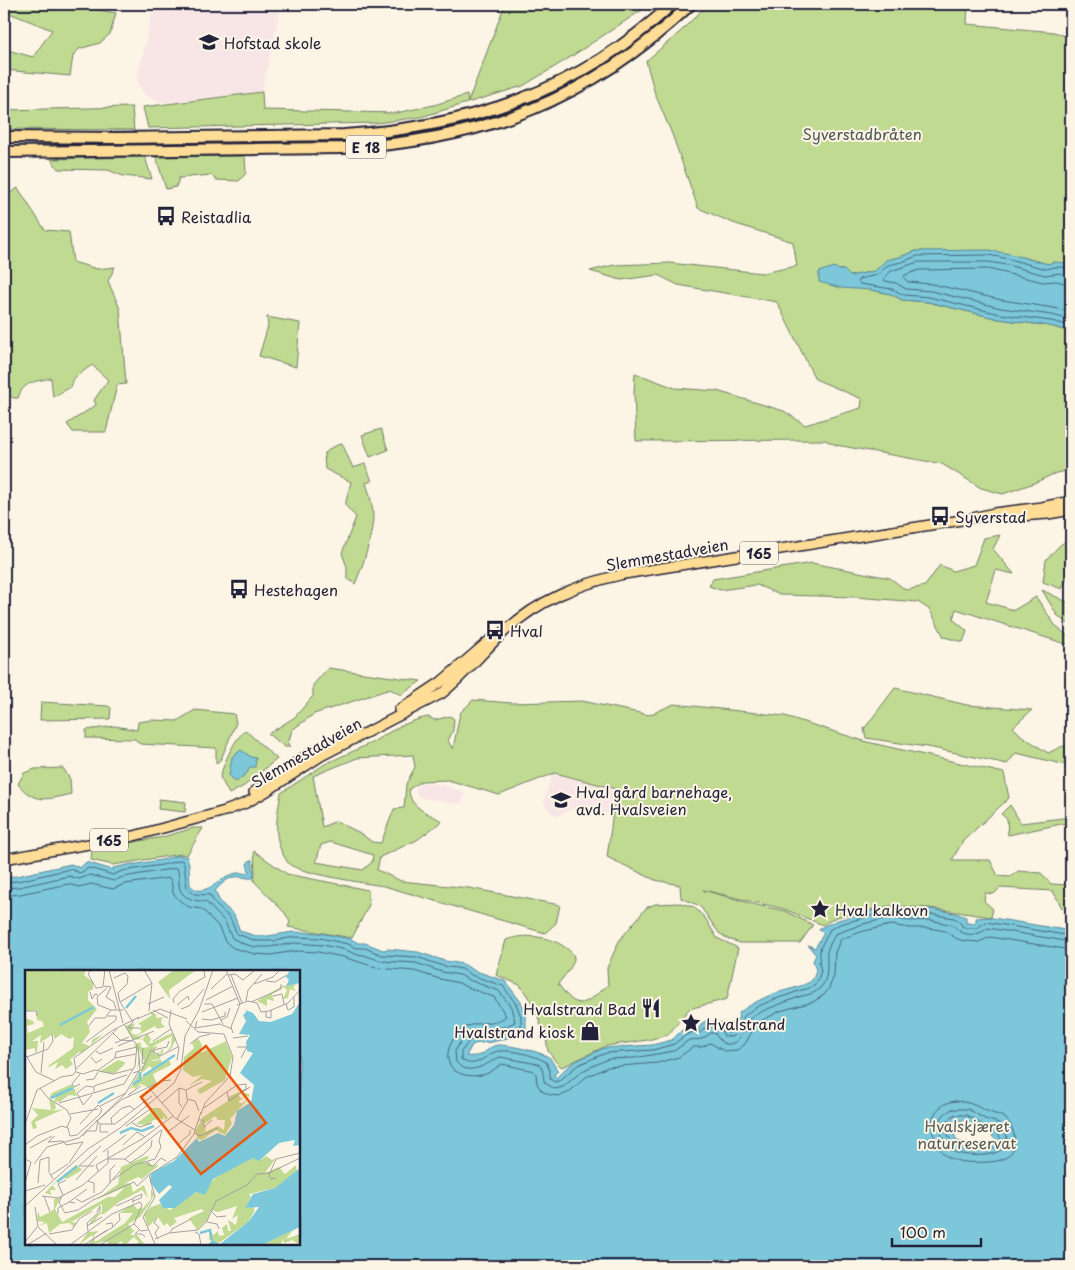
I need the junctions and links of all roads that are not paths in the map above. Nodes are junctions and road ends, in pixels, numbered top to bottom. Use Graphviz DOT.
graph roads {
  1 [pos="672,4"];
  2 [pos="691,4"];
  3 [pos="4,137"];
  4 [pos="4,152"];
  5 [pos="1071,501"];
  6 [pos="1071,510"];
  7 [pos="968,519"];
  8 [pos="4,859"];
  1 -- 3 [label="highway, E 18"];
  2 -- 4 [label="highway, E 18"];
  5 -- 7 [label="main road, Slemmestadveien / 165"];
  6 -- 7 [label="main road, Slemmestadveien / 165"];
  7 -- 8 [label="main road, Slemmestadveien / 165"];
}
